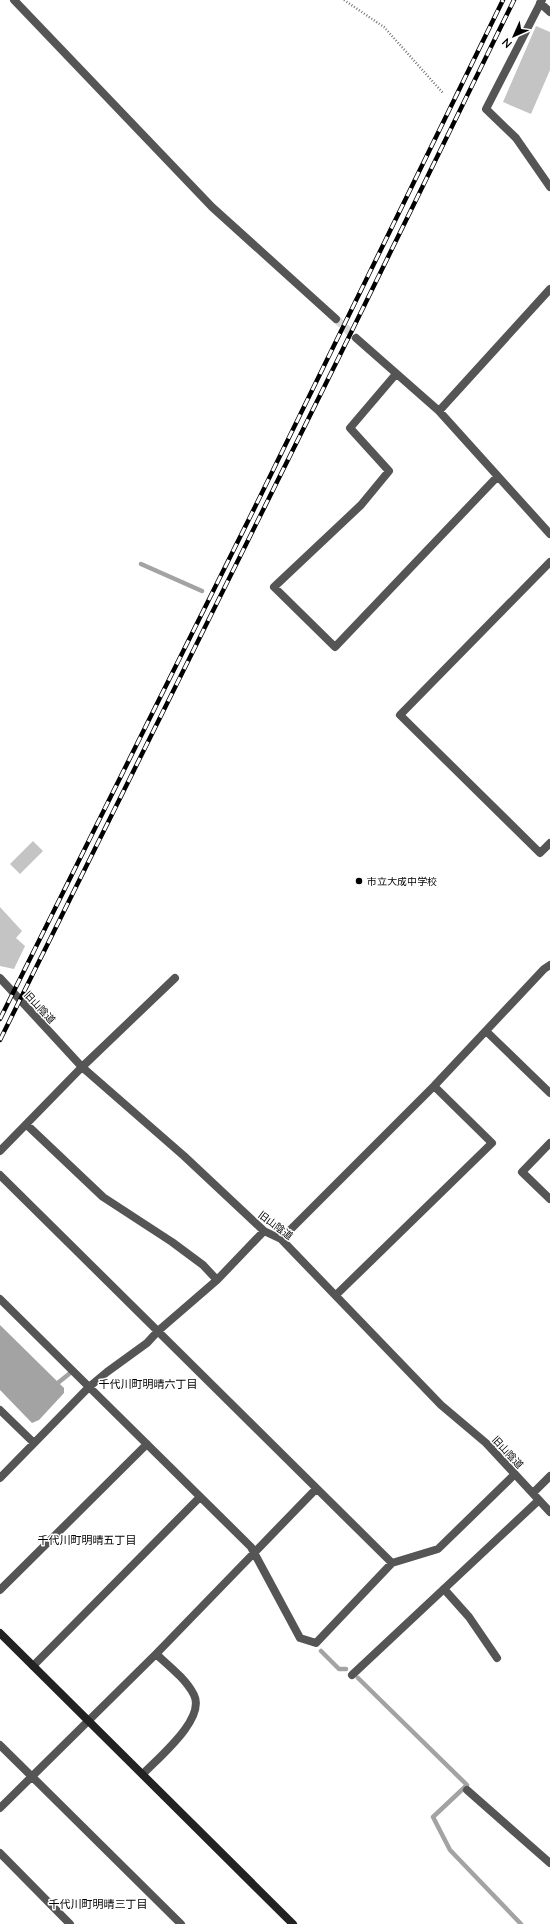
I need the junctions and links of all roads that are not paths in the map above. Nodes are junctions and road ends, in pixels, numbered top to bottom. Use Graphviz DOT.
graph roads {
  1 [pos="14,0"];
  2 [pos="541,2"];
  3 [pos="550,12"];
  4 [pos="550,188"];
  5 [pos="550,289"];
  6 [pos="336,319"];
  7 [pos="356,338"];
  8 [pos="396,374"];
  9 [pos="439,412"];
  10 [pos="497,477"];
  11 [pos="550,534"];
  12 [pos="550,562"];
  13 [pos="550,842"];
  14 [pos="550,965"];
  15 [pos="0,978"];
  16 [pos="175,978"];
  17 [pos="486,1031"];
  18 [pos="82,1067"];
  19 [pos="434,1086"];
  20 [pos="550,1093"];
  21 [pos="27,1125"];
  22 [pos="550,1143"];
  23 [pos="0,1151"];
  24 [pos="0,1175"];
  25 [pos="550,1199"];
  26 [pos="264,1231"];
  27 [pos="281,1239"];
  28 [pos="217,1280"];
  29 [pos="336,1295"];
  30 [pos="0,1300"];
  31 [pos="158,1331"];
  32 [pos="89,1387"];
  33 [pos="0,1410"];
  34 [pos="34,1444"];
  35 [pos="147,1444"];
  36 [pos="515,1474"];
  37 [pos="550,1476"];
  38 [pos="0,1478"];
  39 [pos="316,1489"];
  40 [pos="533,1493"];
  41 [pos="200,1497"];
  42 [pos="539,1500"];
  43 [pos="550,1512"];
  44 [pos="253,1553"];
  45 [pos="392,1563"];
  46 [pos="444,1589"];
  47 [pos="0,1590"];
  48 [pos="0,1633"];
  49 [pos="156,1654"];
  50 [pos="497,1658"];
  51 [pos="33,1666"];
  52 [pos="352,1675"];
  53 [pos="88,1720"];
  54 [pos="0,1746"];
  55 [pos="143,1774"];
  56 [pos="31,1776"];
  57 [pos="467,1790"];
  58 [pos="0,1808"];
  59 [pos="0,1853"];
  60 [pos="550,1863"];
  61 [pos="288,1922"];
  62 [pos="70,1924"];
  63 [pos="181,1924"];
  1 -- 6 [label="street"];
  2 -- 3 [label="street"];
  2 -- 4 [label="street"];
  5 -- 9 [label="street"];
  7 -- 8 [label="street"];
  8 -- 9 [label="street"];
  8 -- 10 [label="street"];
  9 -- 10 [label="street"];
  10 -- 11 [label="street"];
  12 -- 13 [label="street"];
  14 -- 17 [label="street"];
  15 -- 18 [label="street, 旧山陰道"];
  16 -- 18 [label="street"];
  17 -- 19 [label="street"];
  17 -- 20 [label="street"];
  18 -- 21 [label="street"];
  18 -- 26 [label="street, 旧山陰道"];
  19 -- 27 [label="street"];
  19 -- 29 [label="street"];
  21 -- 23 [label="street"];
  21 -- 28 [label="street"];
  22 -- 25 [label="street"];
  24 -- 31 [label="street"];
  26 -- 27 [label="street, 旧山陰道"];
  26 -- 28 [label="street"];
  27 -- 29 [label="street, 旧山陰道"];
  28 -- 31 [label="street"];
  29 -- 36 [label="street, 旧山陰道"];
  30 -- 32 [label="street"];
  31 -- 32 [label="street"];
  31 -- 39 [label="street"];
  32 -- 34 [label="street"];
  32 -- 35 [label="street"];
  33 -- 34 [label="street"];
  34 -- 38 [label="street"];
  35 -- 41 [label="street"];
  35 -- 47 [label="street"];
  36 -- 40 [label="street, 旧山陰道"];
  36 -- 45 [label="street"];
  37 -- 40 [label="street"];
  39 -- 44 [label="street"];
  39 -- 45 [label="street"];
  40 -- 42 [label="street, 旧山陰道"];
  41 -- 44 [label="street"];
  41 -- 51 [label="street"];
  42 -- 43 [label="street, 旧山陰道"];
  42 -- 46 [label="street"];
  44 -- 45 [label="street"];
  44 -- 49 [label="street"];
  46 -- 50 [label="street"];
  46 -- 52 [label="street"];
  48 -- 51 [label="street"];
  49 -- 53 [label="street"];
  49 -- 55 [label="street"];
  51 -- 53 [label="street"];
  53 -- 55 [label="street"];
  53 -- 56 [label="street"];
  54 -- 56 [label="street"];
  55 -- 61 [label="street"];
  56 -- 58 [label="street"];
  56 -- 63 [label="street"];
  57 -- 60 [label="street"];
  59 -- 62 [label="street"];
}
